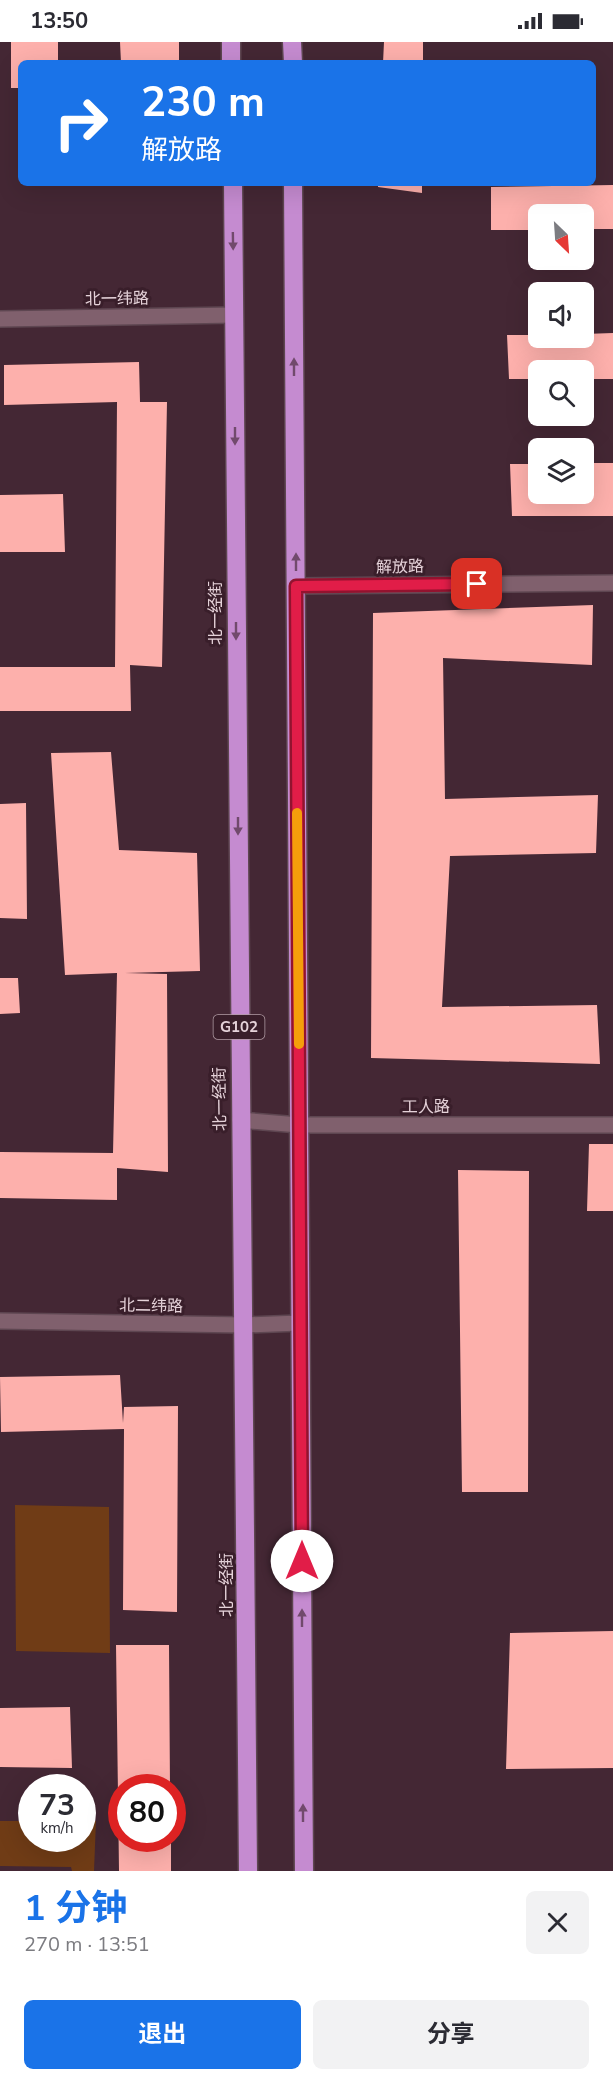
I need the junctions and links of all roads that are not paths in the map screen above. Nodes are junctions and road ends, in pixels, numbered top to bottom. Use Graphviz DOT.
graph roads {
  1 [pos="231,42"];
  2 [pos="292,42"];
  3 [pos="231,60"];
  4 [pos="292,60"];
  5 [pos="232,186"];
  6 [pos="293,186"];
  7 [pos="234,315"];
  8 [pos="0,320"];
  9 [pos="613,583"];
  10 [pos="296,586"];
  11 [pos="240,1120"];
  12 [pos="299,1125"];
  13 [pos="613,1125"];
  14 [pos="0,1321"];
  15 [pos="300,1323"];
  16 [pos="244,1325"];
  17 [pos="248,1871"];
  18 [pos="304,1871"];
  1 -- 3 [label="highway"];
  2 -- 4 [label="highway"];
  5 -- 7 [label="highway, 北一经街 / G102, one-way"];
  10 -- 6 [label="highway, one-way"];
  7 -- 8 [label="street, 北一纬路"];
  7 -- 11 [label="highway, 北一经街 / G102, one-way"];
  9 -- 10 [label="street, 解放路"];
  10 -- 12 [label="highway"];
  11 -- 12 [label="street, 工人路"];
  11 -- 16 [label="highway, 北一经街 / G102"];
  12 -- 13 [label="street, 工人路"];
  12 -- 15 [label="highway"];
  14 -- 16 [label="street, 北二纬路"];
  15 -- 16 [label="street, 北二纬路"];
  18 -- 15 [label="highway, one-way"];
  16 -- 17 [label="highway, 北一经街 / G102"];
}
